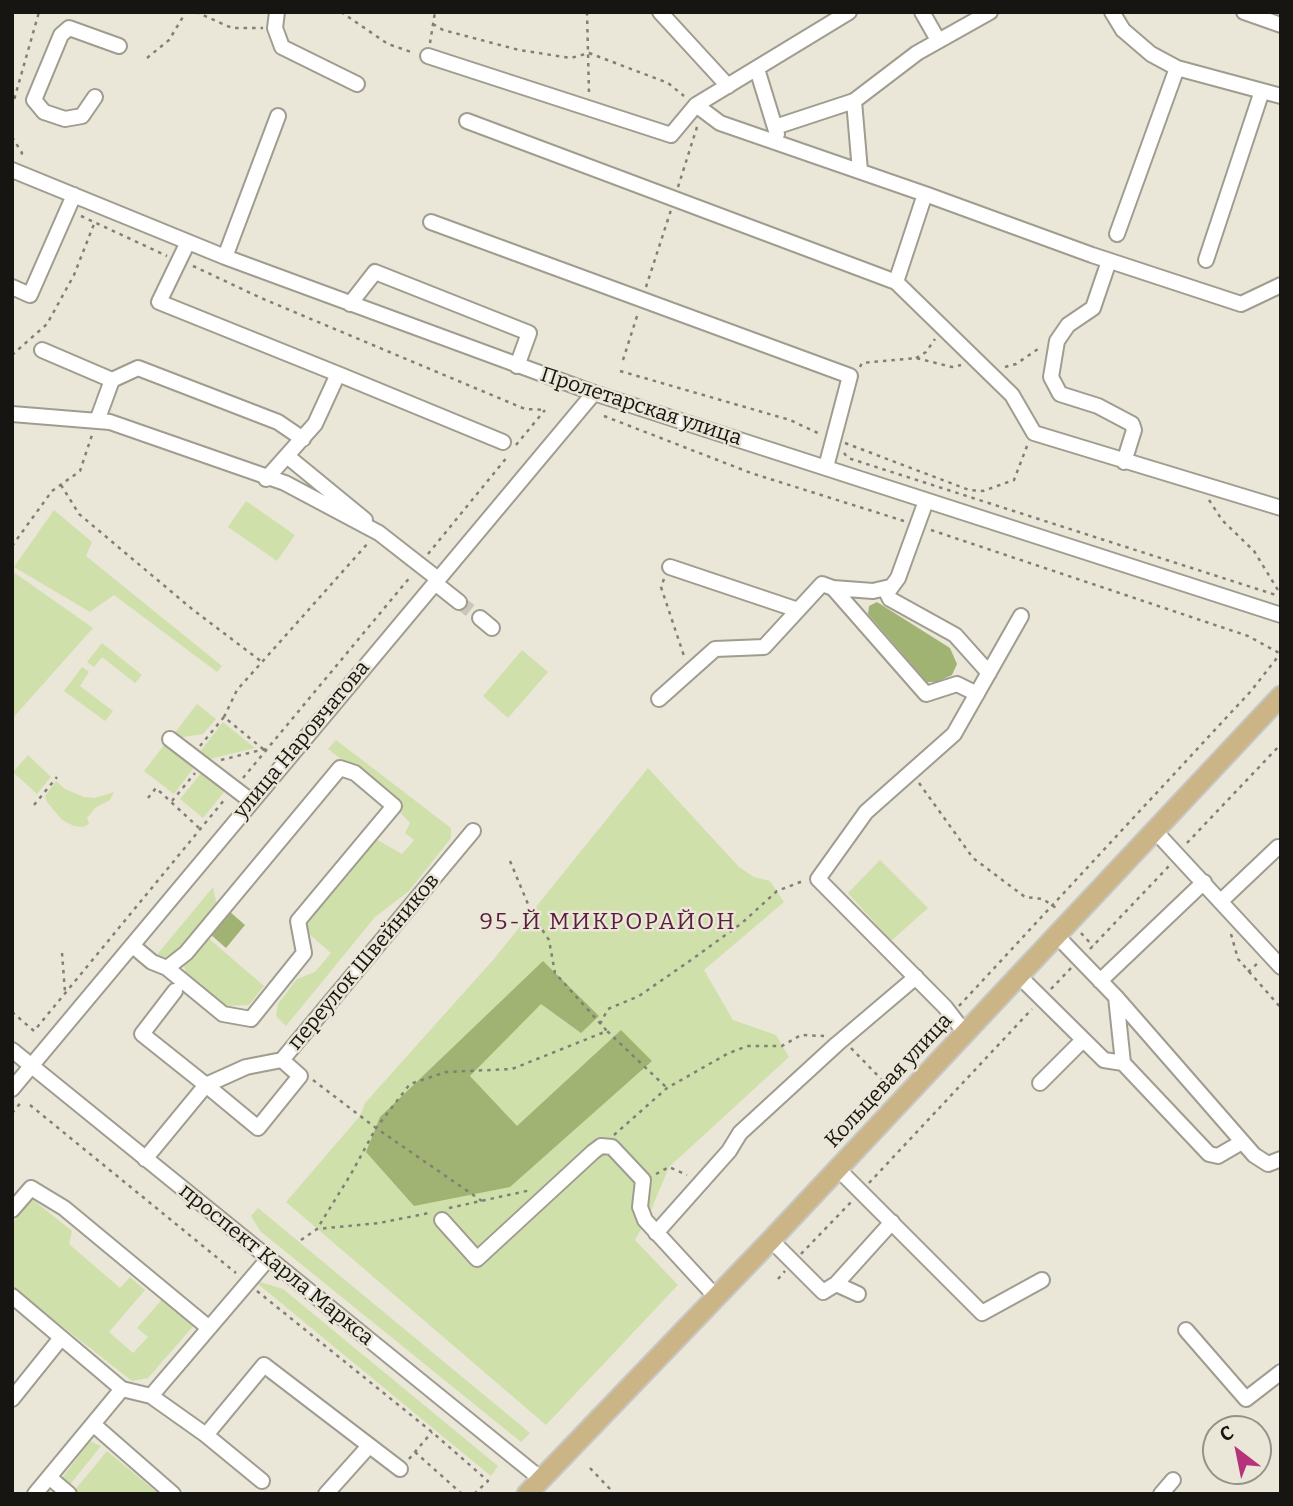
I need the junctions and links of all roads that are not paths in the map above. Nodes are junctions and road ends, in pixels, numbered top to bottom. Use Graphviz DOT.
graph roads {
  1 [pos="277,12"];
  2 [pos="660,12"];
  3 [pos="849,12"];
  4 [pos="922,12"];
  5 [pos="990,12"];
  6 [pos="1112,12"];
  7 [pos="1244,12"];
  8 [pos="1281,25"];
  9 [pos="938,40"];
  10 [pos="119,46"];
  11 [pos="428,56"];
  12 [pos="1177,68"];
  13 [pos="757,69"];
  14 [pos="357,84"];
  15 [pos="728,86"];
  16 [pos="1262,91"];
  17 [pos="1281,96"];
  18 [pos="95,97"];
  19 [pos="854,101"];
  20 [pos="696,105"];
  21 [pos="278,116"];
  22 [pos="467,121"];
  23 [pos="775,127"];
  24 [pos="780,144"];
  25 [pos="14,171"];
  26 [pos="860,171"];
  27 [pos="925,194"];
  28 [pos="74,195"];
  29 [pos="431,222"];
  30 [pos="1117,233"];
  31 [pos="188,242"];
  32 [pos="225,257"];
  33 [pos="1206,260"];
  34 [pos="1109,261"];
  35 [pos="896,282"];
  36 [pos="1281,285"];
  37 [pos="12,288"];
  38 [pos="350,304"];
  39 [pos="42,350"];
  40 [pos="517,366"];
  41 [pos="338,374"];
  42 [pos="112,380"];
  43 [pos="594,393"];
  44 [pos="12,414"];
  45 [pos="97,421"];
  46 [pos="303,439"];
  47 [pos="503,442"];
  48 [pos="287,456"];
  49 [pos="1124,462"];
  50 [pos="826,467"];
  51 [pos="266,479"];
  52 [pos="926,501"];
  53 [pos="1281,508"];
  54 [pos="379,533"];
  55 [pos="670,567"];
  56 [pos="436,581"];
  57 [pos="890,587"];
  58 [pos="833,588"];
  59 [pos="460,602"];
  60 [pos="795,609"];
  61 [pos="1281,615"];
  62 [pos="1021,616"];
  63 [pos="480,618"];
  64 [pos="492,628"];
  65 [pos="989,673"];
  66 [pos="977,694"];
  67 [pos="1281,696"];
  68 [pos="659,699"];
  69 [pos="170,739"];
  70 [pos="251,801"];
  71 [pos="473,831"];
  72 [pos="1154,831"];
  73 [pos="1278,847"];
  74 [pos="1204,882"];
  75 [pos="1221,901"];
  76 [pos="1057,936"];
  77 [pos="133,946"];
  78 [pos="1281,967"];
  79 [pos="167,968"];
  80 [pos="1019,976"];
  81 [pos="916,977"];
  82 [pos="1100,981"];
  83 [pos="175,991"];
  84 [pos="1116,997"];
  85 [pos="965,1033"];
  86 [pos="1082,1041"];
  87 [pos="12,1050"];
  88 [pos="282,1060"];
  89 [pos="1124,1063"];
  90 [pos="32,1066"];
  91 [pos="1040,1083"];
  92 [pos="206,1085"];
  93 [pos="12,1089"];
  94 [pos="1242,1142"];
  95 [pos="145,1159"];
  96 [pos="1278,1165"];
  97 [pos="838,1169"];
  98 [pos="12,1210"];
  99 [pos="442,1220"];
  100 [pos="892,1223"];
  101 [pos="656,1233"];
  102 [pos="771,1240"];
  103 [pos="268,1259"];
  104 [pos="1042,1280"];
  105 [pos="836,1284"];
  106 [pos="858,1294"];
  107 [pos="12,1296"];
  108 [pos="715,1296"];
  109 [pos="209,1328"];
  110 [pos="1186,1330"];
  111 [pos="61,1338"];
  112 [pos="1281,1372"];
  113 [pos="122,1389"];
  114 [pos="151,1396"];
  115 [pos="12,1399"];
  116 [pos="93,1424"];
  117 [pos="206,1435"];
  118 [pos="369,1446"];
  119 [pos="400,1469"];
  120 [pos="49,1478"];
  121 [pos="262,1480"];
  122 [pos="1173,1480"];
  123 [pos="534,1487"];
  124 [pos="35,1494"];
  125 [pos="69,1494"];
  126 [pos="173,1494"];
  127 [pos="326,1494"];
  128 [pos="1161,1494"];
  1 -- 14 [label="street"];
  2 -- 15 [label="street"];
  3 -- 13 [label="street"];
  4 -- 9 [label="street"];
  5 -- 9 [label="street"];
  6 -- 12 [label="street"];
  7 -- 8 [label="street"];
  9 -- 19 [label="street"];
  10 -- 18 [label="street"];
  11 -- 20 [label="street"];
  12 -- 16 [label="street"];
  12 -- 30 [label="street"];
  13 -- 15 [label="street"];
  13 -- 23 [label="street"];
  15 -- 20 [label="street"];
  16 -- 17 [label="street"];
  16 -- 33 [label="street"];
  19 -- 23 [label="street"];
  19 -- 26 [label="street"];
  20 -- 24 [label="street"];
  21 -- 32 [label="street"];
  22 -- 35 [label="street"];
  23 -- 24 [label="street"];
  24 -- 26 [label="street"];
  25 -- 28 [label="street, Пролетарская улица"];
  26 -- 27 [label="street"];
  27 -- 34 [label="street"];
  27 -- 35 [label="street"];
  28 -- 31 [label="street, Пролетарская улица"];
  28 -- 37 [label="street"];
  29 -- 50 [label="street"];
  31 -- 32 [label="street, Пролетарская улица"];
  31 -- 41 [label="street"];
  32 -- 38 [label="street, Пролетарская улица"];
  34 -- 36 [label="street"];
  34 -- 49 [label="street"];
  35 -- 49 [label="street"];
  38 -- 40 [label="street, Пролетарская улица"];
  38 -- 40 [label="street"];
  39 -- 42 [label="street"];
  40 -- 43 [label="street, Пролетарская улица"];
  41 -- 46 [label="street"];
  41 -- 47 [label="street"];
  42 -- 45 [label="street"];
  42 -- 46 [label="street"];
  43 -- 50 [label="street, Пролетарская улица"];
  43 -- 56 [label="street, улица Наровчатова"];
  44 -- 45 [label="street"];
  45 -- 51 [label="street"];
  46 -- 48 [label="street"];
  48 -- 51 [label="street"];
  48 -- 54 [label="street"];
  49 -- 53 [label="street"];
  50 -- 52 [label="street, Пролетарская улица"];
  51 -- 54 [label="street"];
  52 -- 57 [label="street"];
  52 -- 61 [label="street, Пролетарская улица"];
  54 -- 56 [label="street"];
  55 -- 60 [label="street"];
  56 -- 59 [label="street"];
  56 -- 70 [label="street, улица Наровчатова"];
  57 -- 58 [label="street"];
  57 -- 65 [label="street"];
  58 -- 60 [label="street"];
  58 -- 66 [label="street"];
  60 -- 68 [label="street"];
  62 -- 65 [label="street"];
  63 -- 64 [label="street"];
  65 -- 66 [label="street"];
  66 -- 81 [label="street"];
  67 -- 72 [label="main road, Кольцевая улица"];
  69 -- 70 [label="street"];
  70 -- 77 [label="street, улица Наровчатова"];
  71 -- 88 [label="street, переулок Швейников"];
  72 -- 74 [label="street"];
  72 -- 76 [label="main road, Кольцевая улица"];
  73 -- 75 [label="street"];
  74 -- 75 [label="street"];
  74 -- 82 [label="street"];
  75 -- 78 [label="street"];
  76 -- 80 [label="main road, Кольцевая улица"];
  76 -- 82 [label="street"];
  77 -- 79 [label="street"];
  77 -- 90 [label="street, улица Наровчатова"];
  79 -- 79 [label="street"];
  80 -- 85 [label="main road, Кольцевая улица"];
  80 -- 86 [label="street"];
  81 -- 85 [label="street"];
  81 -- 101 [label="street"];
  82 -- 84 [label="street"];
  83 -- 92 [label="street"];
  84 -- 89 [label="street"];
  84 -- 94 [label="street"];
  85 -- 97 [label="main road, Кольцевая улица"];
  86 -- 89 [label="street"];
  86 -- 91 [label="street"];
  87 -- 90 [label="street, проспект Карла Маркса"];
  88 -- 92 [label="street"];
  88 -- 92 [label="street, переулок Швейников"];
  89 -- 94 [label="street"];
  90 -- 93 [label="street, улица Наровчатова"];
  90 -- 95 [label="street, проспект Карла Маркса"];
  92 -- 95 [label="street"];
  94 -- 96 [label="street"];
  95 -- 103 [label="street, проспект Карла Маркса"];
  97 -- 100 [label="street"];
  97 -- 102 [label="main road, Кольцевая улица"];
  98 -- 109 [label="street"];
  99 -- 101 [label="street"];
  100 -- 104 [label="street"];
  100 -- 105 [label="street"];
  101 -- 108 [label="street"];
  102 -- 105 [label="street"];
  102 -- 108 [label="main road, Кольцевая улица"];
  103 -- 109 [label="street"];
  103 -- 123 [label="street, проспект Карла Маркса"];
  105 -- 106 [label="street"];
  107 -- 111 [label="street"];
  108 -- 123 [label="main road, Кольцевая улица"];
  109 -- 114 [label="street"];
  110 -- 112 [label="street"];
  111 -- 113 [label="street"];
  111 -- 115 [label="street"];
  113 -- 114 [label="street"];
  113 -- 116 [label="street"];
  114 -- 117 [label="street"];
  116 -- 120 [label="street"];
  116 -- 126 [label="street"];
  117 -- 118 [label="street"];
  117 -- 121 [label="street"];
  118 -- 119 [label="street"];
  118 -- 127 [label="street"];
  120 -- 124 [label="street"];
  120 -- 125 [label="street"];
  122 -- 128 [label="street"];
}
